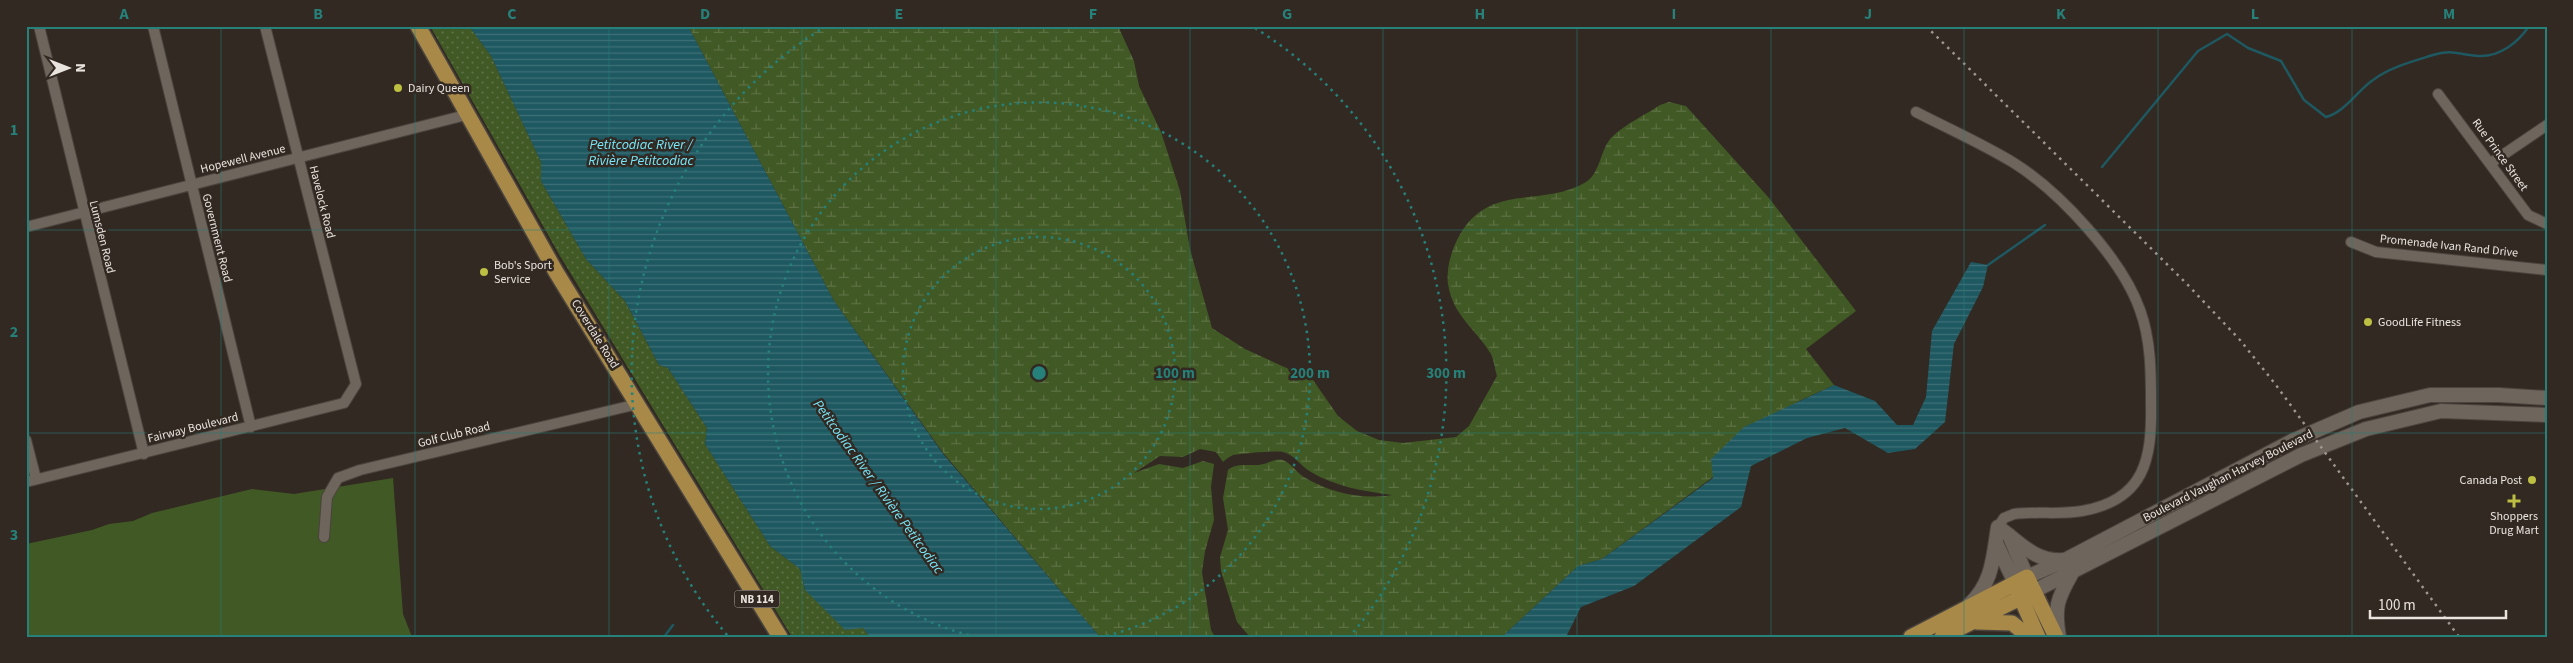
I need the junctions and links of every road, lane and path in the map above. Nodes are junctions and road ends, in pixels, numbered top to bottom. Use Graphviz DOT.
graph roads {
  1 [pos="39,26"];
  2 [pos="153,26"];
  3 [pos="264,26"];
  4 [pos="418,26"];
  5 [pos="2438,94"];
  6 [pos="1916,112"];
  7 [pos="466,115"];
  8 [pos="2547,125"];
  9 [pos="298,158"];
  10 [pos="2491,163"];
  11 [pos="191,186"];
  12 [pos="83,213"];
  13 [pos="2547,224"];
  14 [pos="26,227"];
  15 [pos="2350,242"];
  16 [pos="2547,270"];
  17 [pos="356,384"];
  18 [pos="2544,397"];
  19 [pos="638,404"];
  20 [pos="2531,414"];
  21 [pos="2547,415"];
  22 [pos="2547,421"];
  23 [pos="251,427"];
  24 [pos="26,440"];
  25 [pos="144,454"];
  26 [pos="31,480"];
  27 [pos="2004,531"];
  28 [pos="324,537"];
  29 [pos="1996,543"];
  30 [pos="2065,560"];
  31 [pos="2072,573"];
  32 [pos="2026,578"];
  33 [pos="2032,592"];
  34 [pos="1967,607"];
  35 [pos="1973,622"];
  36 [pos="780,637"];
  37 [pos="1911,637"];
  38 [pos="1942,637"];
  39 [pos="2029,637"];
  40 [pos="2038,637"];
  41 [pos="2058,637"];
  1 -- 12 [label="street, Lumsden Road"];
  2 -- 11 [label="street, Government Road"];
  3 -- 9 [label="street, Havelock Road"];
  4 -- 7 [label="main road, Coverdale Road / NB 114"];
  5 -- 10 [label="street, Rue Prince Street"];
  6 -- 27 [label="street"];
  7 -- 9 [label="street, Hopewell Avenue"];
  7 -- 19 [label="main road, Coverdale Road / NB 114"];
  8 -- 10 [label="street"];
  9 -- 11 [label="street, Hopewell Avenue"];
  9 -- 17 [label="street, Havelock Road"];
  10 -- 13 [label="street, Rue Prince Street"];
  11 -- 12 [label="street, Hopewell Avenue"];
  11 -- 23 [label="street, Government Road"];
  12 -- 14 [label="street, Hopewell Avenue"];
  12 -- 25 [label="street, Lumsden Road"];
  15 -- 16 [label="street, Promenade Ivan Rand Drive"];
  17 -- 23 [label="street, Fairway Boulevard"];
  18 -- 30 [label="main road, Boulevard Vaughan Harvey Boulevard"];
  19 -- 28 [label="street, Golf Club Road"];
  19 -- 36 [label="main road, Coverdale Road / NB 114"];
  20 -- 21 [label="main road, Boulevard Vaughan Harvey Boulevard"];
  20 -- 22 [label="main road"];
  20 -- 31 [label="main road, Boulevard Vaughan Harvey Boulevard"];
  23 -- 25 [label="street, Fairway Boulevard"];
  24 -- 26 [label="street"];
  25 -- 26 [label="street, Fairway Boulevard"];
  27 -- 29 [label="main road"];
  27 -- 30 [label="main road"];
  27 -- 32 [label="main road"];
  29 -- 32 [label="main road"];
  29 -- 34 [label="main road"];
  30 -- 32 [label="main road, Boulevard Vaughan Harvey Boulevard"];
  31 -- 33 [label="main road, Boulevard Vaughan Harvey Boulevard"];
  31 -- 41 [label="main road"];
  32 -- 33 [label="main road"];
  32 -- 34 [label="main road, Boulevard Vaughan Harvey Boulevard"];
  33 -- 35 [label="main road, Boulevard Vaughan Harvey Boulevard"];
  33 -- 40 [label="main road"];
  33 -- 41 [label="main road"];
  34 -- 37 [label="main road, Boulevard Vaughan Harvey Boulevard"];
  35 -- 38 [label="main road, Boulevard Vaughan Harvey Boulevard"];
  35 -- 39 [label="main road"];
}
